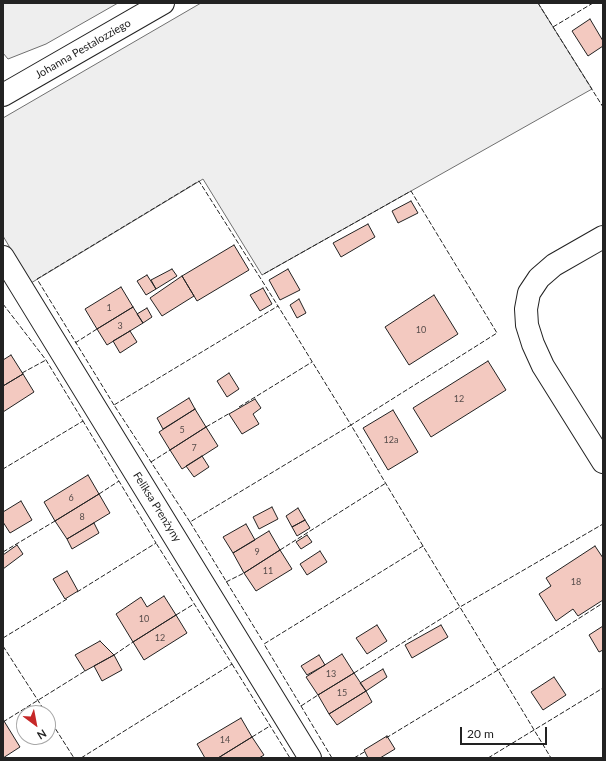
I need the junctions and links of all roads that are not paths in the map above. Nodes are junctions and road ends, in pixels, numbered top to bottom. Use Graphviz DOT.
graph roads {
  1 [pos="163,3"];
  2 [pos="3,95"];
  3 [pos="603,237"];
  4 [pos="3,257"];
  5 [pos="603,462"];
  6 [pos="310,758"];
  1 -- 2 [label="street, Johanna Pestalozziego"];
  3 -- 5 [label="street"];
  4 -- 6 [label="street, Feliksa Prenżyny"];
}
